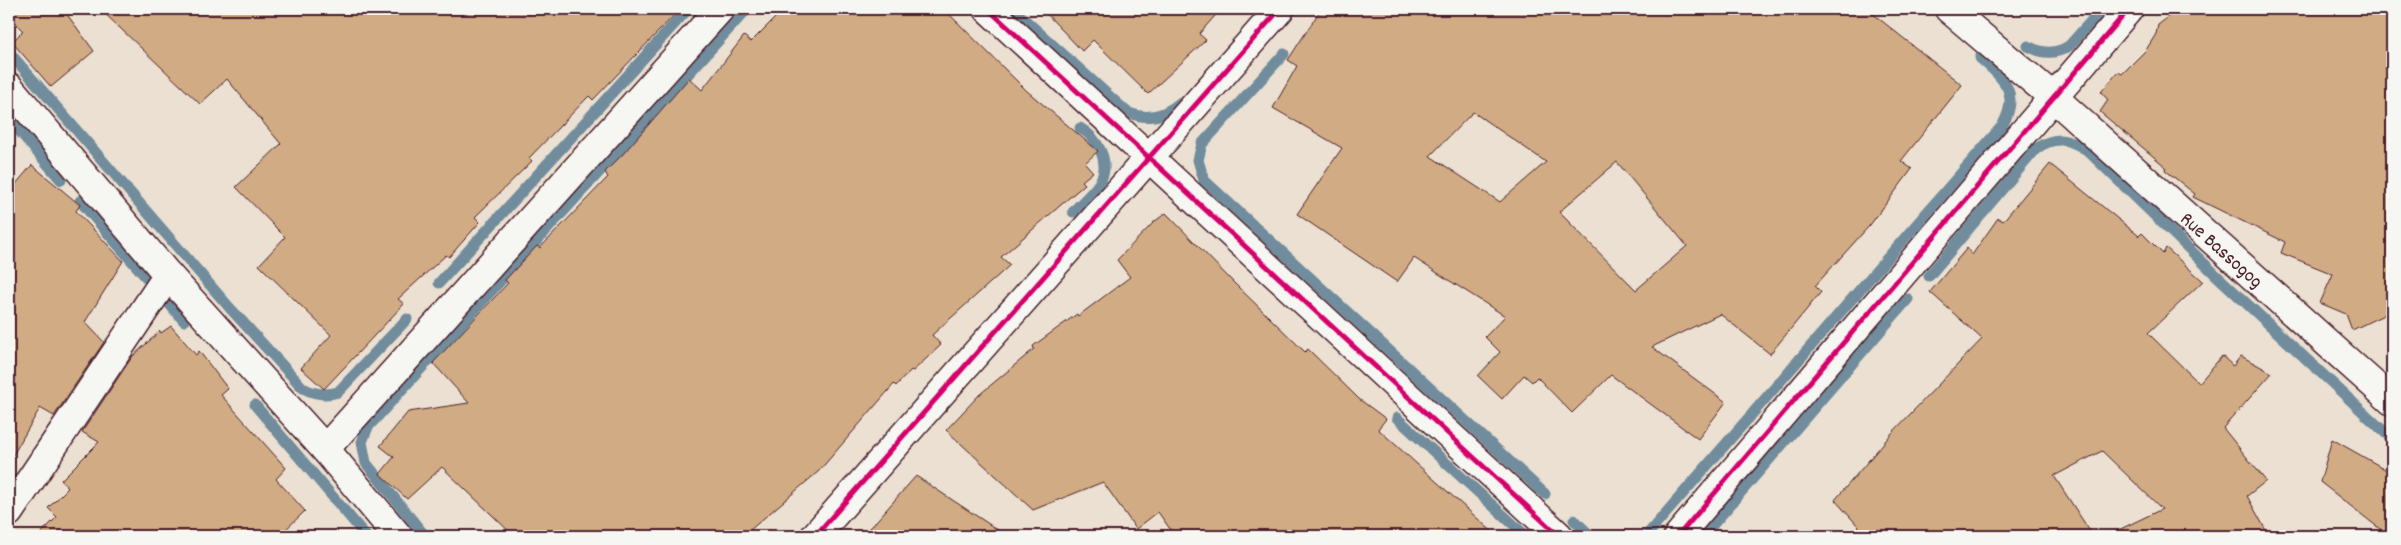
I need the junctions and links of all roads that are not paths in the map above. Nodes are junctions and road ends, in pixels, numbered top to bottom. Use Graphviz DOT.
graph roads {
  1 [pos="720,9"];
  2 [pos="988,9"];
  3 [pos="1280,9"];
  4 [pos="1949,9"];
  5 [pos="2129,9"];
  6 [pos="9,87"];
  7 [pos="2053,98"];
  8 [pos="1149,157"];
  9 [pos="168,275"];
  10 [pos="2392,401"];
  11 [pos="325,449"];
  12 [pos="9,512"];
  13 [pos="398,536"];
  14 [pos="815,536"];
  15 [pos="1559,536"];
  16 [pos="1678,536"];
  1 -- 11 [label="street"];
  2 -- 8 [label="street"];
  3 -- 8 [label="street"];
  4 -- 7 [label="street, Rue Bassogog"];
  5 -- 7 [label="street"];
  6 -- 9 [label="street"];
  7 -- 10 [label="street, Rue Bassogog"];
  7 -- 16 [label="street"];
  8 -- 14 [label="street"];
  8 -- 15 [label="street"];
  9 -- 11 [label="street"];
  9 -- 12 [label="street"];
  11 -- 13 [label="street"];
}
